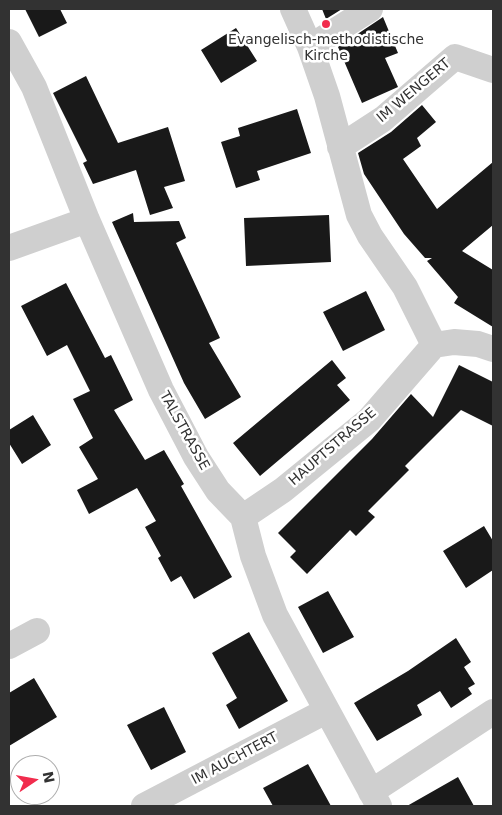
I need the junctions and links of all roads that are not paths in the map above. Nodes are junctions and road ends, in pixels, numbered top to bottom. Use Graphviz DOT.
graph roads {
  1 [pos="293,9"];
  2 [pos="370,9"];
  3 [pos="9,42"];
  4 [pos="310,47"];
  5 [pos="493,70"];
  6 [pos="340,147"];
  7 [pos="87,220"];
  8 [pos="9,248"];
  9 [pos="434,345"];
  10 [pos="493,349"];
  11 [pos="243,517"];
  12 [pos="37,631"];
  13 [pos="9,646"];
  14 [pos="326,711"];
  15 [pos="493,712"];
  16 [pos="375,799"];
  17 [pos="144,806"];
  1 -- 4 [label="street"];
  2 -- 4 [label="street"];
  3 -- 7 [label="street, TALSTRASSE"];
  4 -- 6 [label="street"];
  5 -- 6 [label="street, IM WENGERT"];
  6 -- 9 [label="street"];
  7 -- 8 [label="street"];
  7 -- 11 [label="street, TALSTRASSE"];
  9 -- 10 [label="street"];
  9 -- 11 [label="street, HAUPTSTRASSE"];
  11 -- 14 [label="street, TALSTRASSE"];
  12 -- 13 [label="street"];
  14 -- 16 [label="street, TALSTRASSE"];
  14 -- 17 [label="street, IM AUCHTERT"];
  15 -- 16 [label="street"];
}
